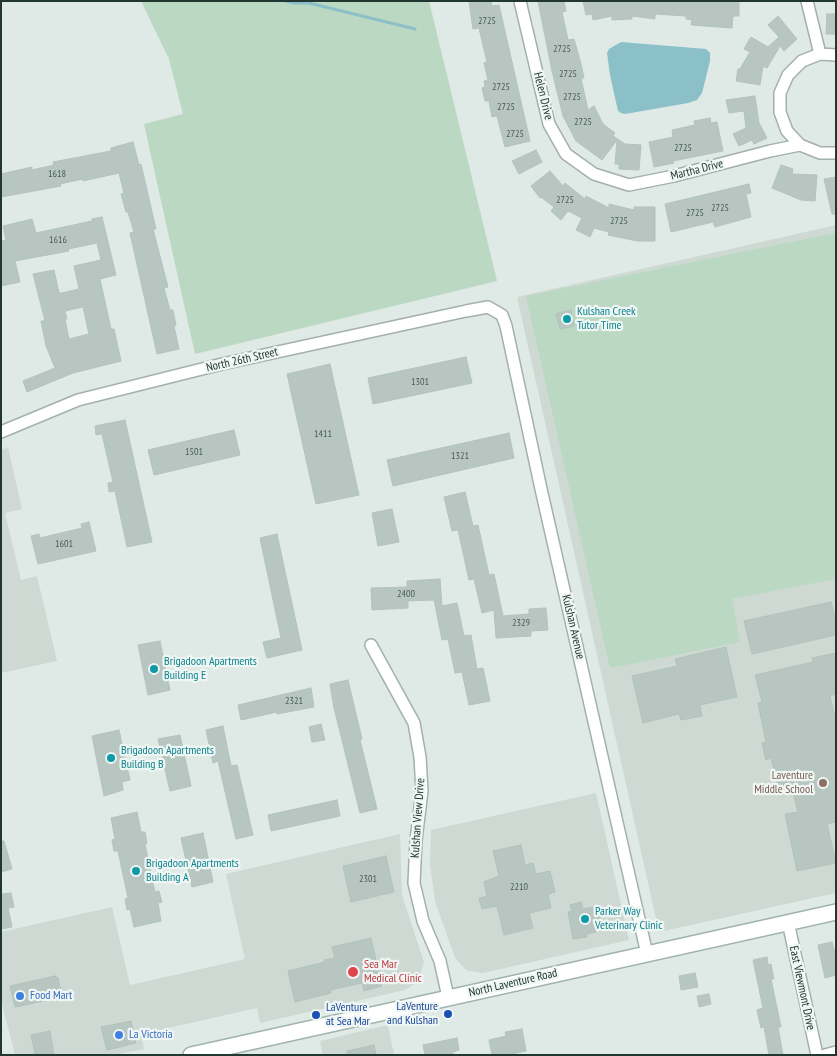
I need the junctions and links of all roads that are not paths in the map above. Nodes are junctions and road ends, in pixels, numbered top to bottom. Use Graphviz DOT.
graph roads {
  1 [pos="520,1"];
  2 [pos="807,1"];
  3 [pos="820,54"];
  4 [pos="836,55"];
  5 [pos="800,145"];
  6 [pos="836,153"];
  7 [pos="594,174"];
  8 [pos="488,307"];
  9 [pos="1,432"];
  10 [pos="371,645"];
  11 [pos="836,912"];
  12 [pos="788,922"];
  13 [pos="647,954"];
  14 [pos="448,997"];
  15 [pos="836,1052"];
  16 [pos="191,1055"];
  17 [pos="817,1055"];
  18 [pos="825,1055"];
  1 -- 7 [label="street, Helen Drive"];
  2 -- 3 [label="street"];
  3 -- 4 [label="street"];
  3 -- 5 [label="street"];
  5 -- 6 [label="street"];
  5 -- 7 [label="street, Martha Drive"];
  8 -- 9 [label="street, North 26th Street"];
  8 -- 13 [label="street, Kulshan Avenue"];
  10 -- 14 [label="street, Kulshan View Drive"];
  11 -- 12 [label="street, North Laventure Road"];
  12 -- 13 [label="street, North Laventure Road"];
  12 -- 17 [label="street, East Viewmont Drive"];
  13 -- 14 [label="street, North Laventure Road"];
  14 -- 16 [label="street, North Laventure Road"];
  15 -- 18 [label="street"];
}
